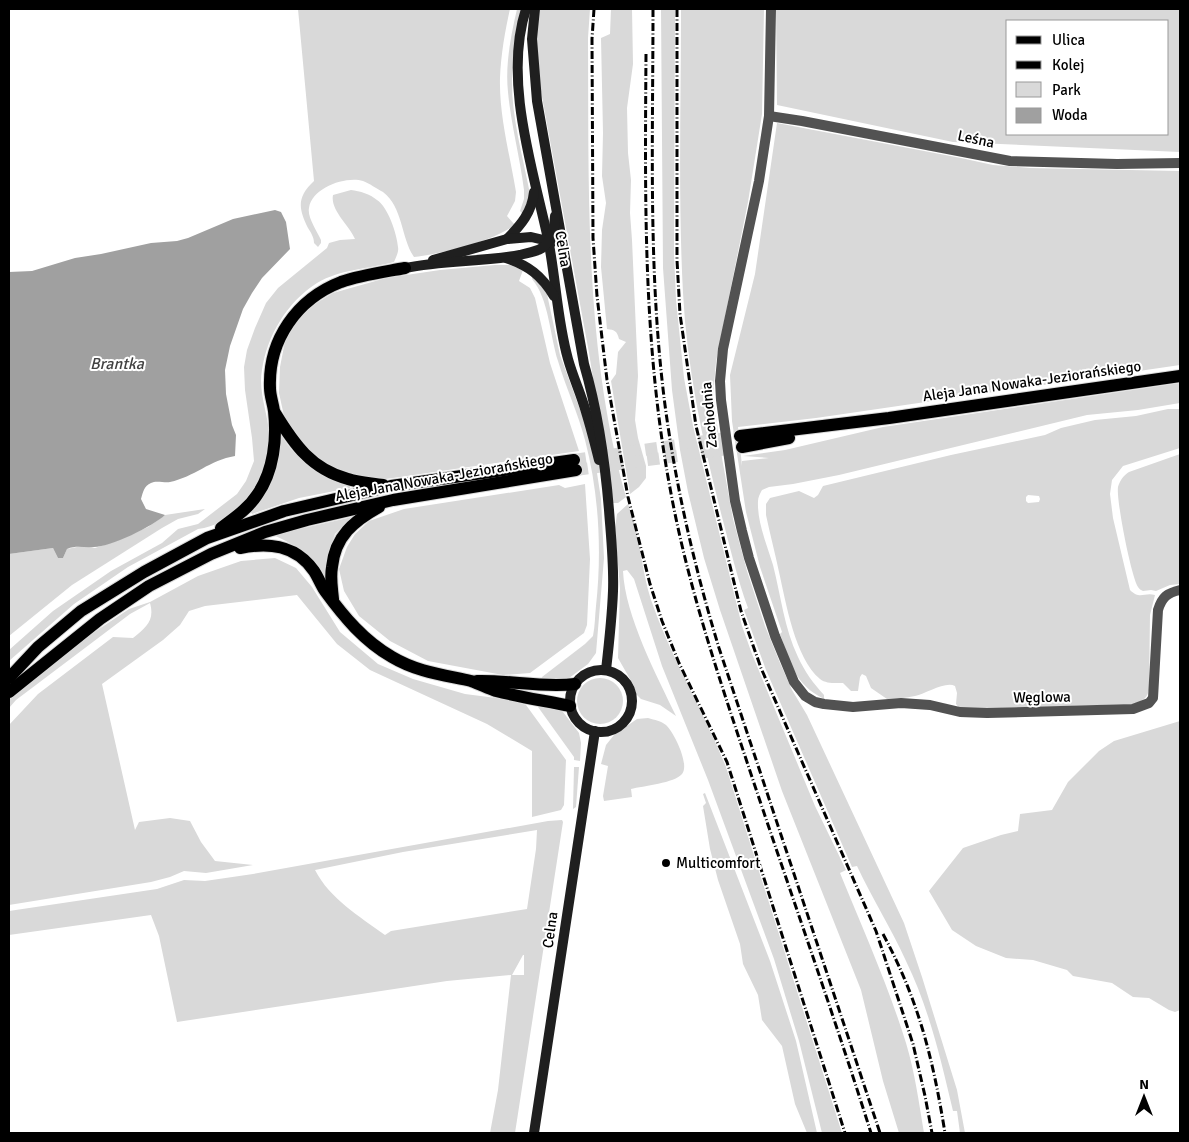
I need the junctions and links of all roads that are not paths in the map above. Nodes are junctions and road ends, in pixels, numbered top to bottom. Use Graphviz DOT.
graph roads {
  1 [pos="526,9"];
  2 [pos="535,9"];
  3 [pos="771,9"];
  4 [pos="769,116"];
  5 [pos="1180,163"];
  6 [pos="535,186"];
  7 [pos="556,205"];
  8 [pos="507,239"];
  9 [pos="548,241"];
  10 [pos="506,258"];
  11 [pos="567,266"];
  12 [pos="410,267"];
  13 [pos="556,298"];
  14 [pos="1180,376"];
  15 [pos="274,410"];
  16 [pos="741,441"];
  17 [pos="391,486"];
  18 [pos="608,491"];
  19 [pos="393,500"];
  20 [pos="207,538"];
  21 [pos="210,554"];
  22 [pos="1180,590"];
  23 [pos="333,599"];
  24 [pos="606,670"];
  25 [pos="9,678"];
  26 [pos="472,682"];
  27 [pos="575,684"];
  28 [pos="9,692"];
  29 [pos="809,699"];
  30 [pos="570,706"];
  31 [pos="596,731"];
  32 [pos="534,1133"];
  1 -- 6 [label="street, Celna"];
  2 -- 7 [label="street, Celna"];
  3 -- 4 [label="street, Zachodnia"];
  4 -- 5 [label="street, Leśna"];
  4 -- 29 [label="street, Zachodnia"];
  6 -- 8 [label="street"];
  6 -- 9 [label="street, Celna"];
  7 -- 9 [label="street"];
  7 -- 11 [label="street, Celna"];
  8 -- 9 [label="street"];
  8 -- 12 [label="street"];
  9 -- 10 [label="street"];
  9 -- 11 [label="street"];
  9 -- 13 [label="street, Celna"];
  10 -- 12 [label="street"];
  10 -- 13 [label="street"];
  11 -- 18 [label="street, Celna"];
  12 -- 15 [label="main road"];
  13 -- 18 [label="street, Celna"];
  14 -- 16 [label="main road, Aleja Jana Nowaka-Jeziorańskiego"];
  15 -- 17 [label="main road"];
  15 -- 20 [label="main road"];
  17 -- 19 [label="main road, Aleja Jana Nowaka-Jeziorańskiego"];
  17 -- 20 [label="main road, Aleja Jana Nowaka-Jeziorańskiego"];
  18 -- 24 [label="street, Celna"];
  19 -- 21 [label="main road, Aleja Jana Nowaka-Jeziorańskiego"];
  19 -- 23 [label="main road"];
  20 -- 25 [label="main road, Aleja Jana Nowaka-Jeziorańskiego"];
  21 -- 23 [label="main road"];
  21 -- 28 [label="main road, Aleja Jana Nowaka-Jeziorańskiego"];
  22 -- 29 [label="street, Węglowa"];
  23 -- 26 [label="main road"];
  24 -- 27 [label="street"];
  24 -- 31 [label="street"];
  26 -- 27 [label="main road"];
  26 -- 30 [label="main road"];
  27 -- 30 [label="street"];
  30 -- 31 [label="street"];
  31 -- 32 [label="street, Celna"];
}
